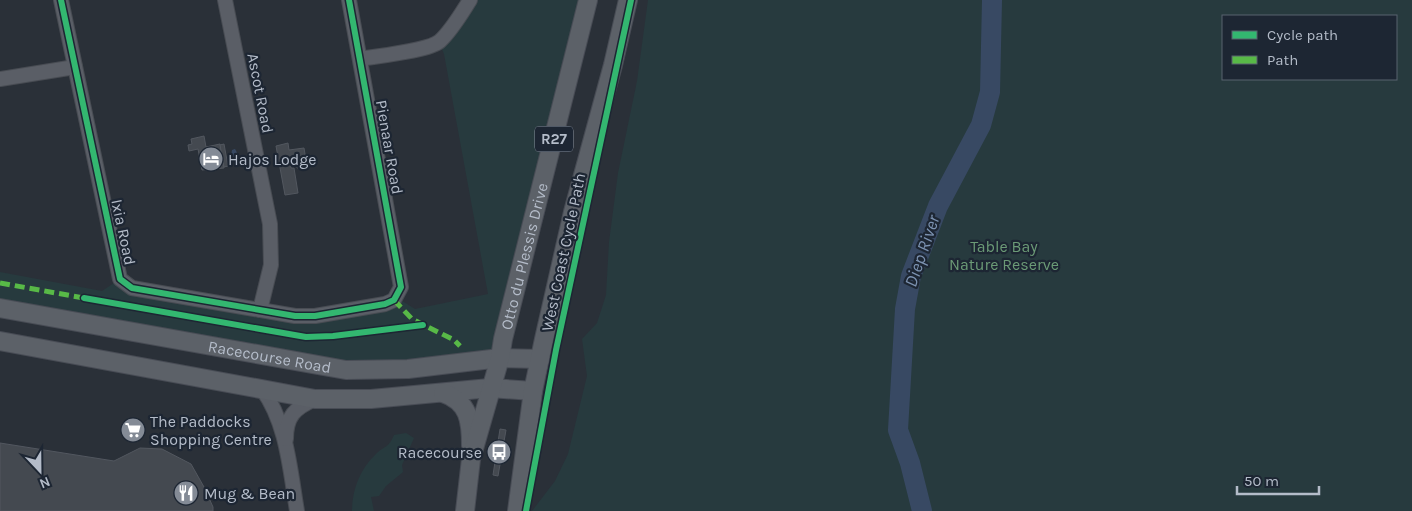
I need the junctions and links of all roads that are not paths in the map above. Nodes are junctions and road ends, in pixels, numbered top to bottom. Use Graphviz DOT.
graph roads {
  1 [pos="61,0"];
  2 [pos="225,0"];
  3 [pos="349,0"];
  4 [pos="470,0"];
  5 [pos="588,0"];
  6 [pos="628,0"];
  7 [pos="360,59"];
  8 [pos="75,67"];
  9 [pos="0,79"];
  10 [pos="396,297"];
  11 [pos="0,308"];
  12 [pos="260,310"];
  13 [pos="0,341"];
  14 [pos="500,358"];
  15 [pos="540,359"];
  16 [pos="490,388"];
  17 [pos="262,390"];
  18 [pos="533,391"];
  19 [pos="441,392"];
  20 [pos="315,399"];
  21 [pos="286,448"];
  22 [pos="472,459"];
  23 [pos="297,511"];
  24 [pos="465,511"];
  25 [pos="517,511"];
  1 -- 8 [label="street, Ixia Road"];
  2 -- 12 [label="street, Ascot Road"];
  3 -- 7 [label="street, Pienaar Road"];
  4 -- 7 [label="street"];
  5 -- 14 [label="main road, Otto du Plessis Drive / R27"];
  6 -- 15 [label="main road, R27"];
  7 -- 10 [label="street, Pienaar Road"];
  8 -- 9 [label="street"];
  8 -- 12 [label="street, Ixia Road"];
  10 -- 12 [label="street, Ixia Road"];
  11 -- 14 [label="main road, Racecourse Road"];
  13 -- 17 [label="main road, Racecourse Road"];
  14 -- 15 [label="main road, Racecourse Road"];
  14 -- 16 [label="main road, Otto du Plessis Drive / R27"];
  15 -- 18 [label="main road, R27"];
  16 -- 18 [label="main road, Racecourse Road"];
  16 -- 19 [label="main road, Racecourse Road"];
  16 -- 22 [label="main road, Otto du Plessis Drive / R27"];
  17 -- 20 [label="main road, Racecourse Road"];
  17 -- 21 [label="street"];
  18 -- 25 [label="main road, R27"];
  19 -- 20 [label="main road, Racecourse Road"];
  19 -- 22 [label="main road"];
  20 -- 21 [label="street"];
  21 -- 23 [label="street"];
  22 -- 24 [label="main road, Otto du Plessis Drive / R27"];
}
